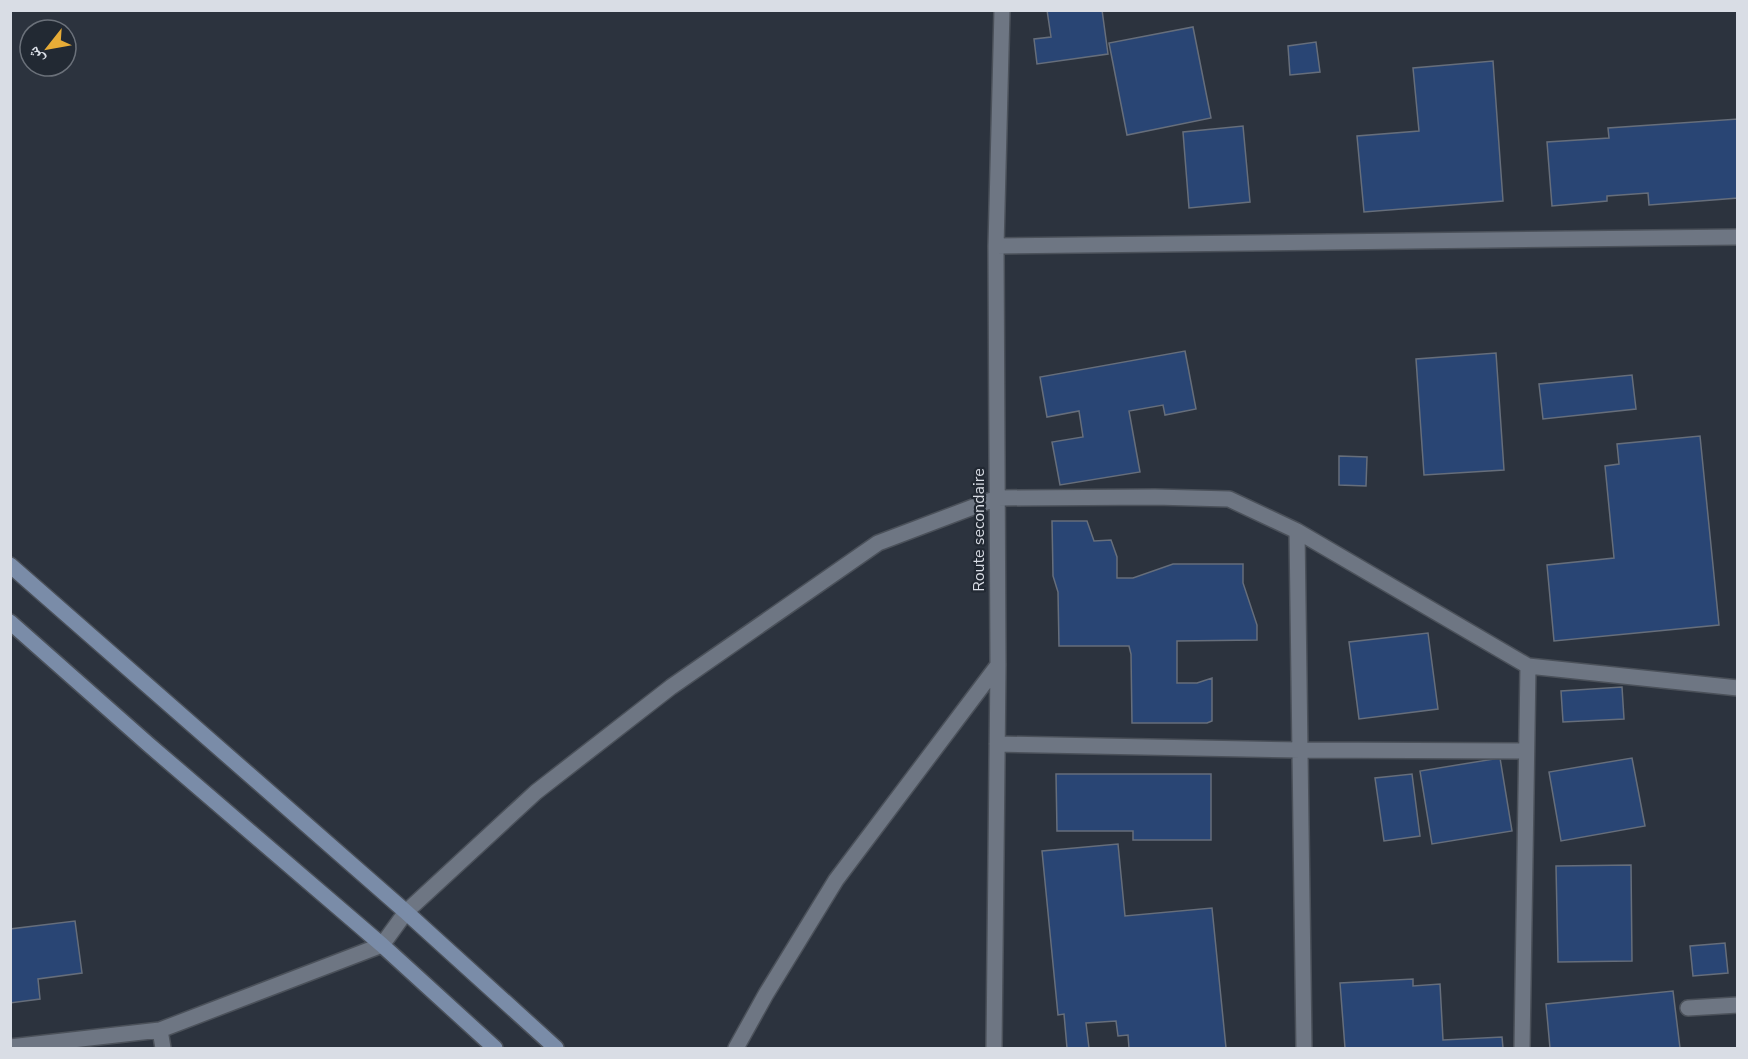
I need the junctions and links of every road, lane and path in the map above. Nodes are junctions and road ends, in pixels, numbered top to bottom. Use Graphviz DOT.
graph roads {
  1 [pos="1002,10"];
  2 [pos="1737,237"];
  3 [pos="996,246"];
  4 [pos="998,498"];
  5 [pos="1297,531"];
  6 [pos="10,565"];
  7 [pos="10,622"];
  8 [pos="998,666"];
  9 [pos="1528,666"];
  10 [pos="1737,688"];
  11 [pos="997,744"];
  12 [pos="1300,750"];
  13 [pos="1526,751"];
  14 [pos="406,912"];
  15 [pos="382,945"];
  16 [pos="1737,1005"];
  17 [pos="1688,1008"];
  18 [pos="160,1030"];
  19 [pos="10,1047"];
  20 [pos="163,1048"];
  21 [pos="495,1048"];
  22 [pos="556,1048"];
  23 [pos="736,1048"];
  24 [pos="994,1048"];
  25 [pos="1304,1048"];
  26 [pos="1522,1048"];
  1 -- 3 [label="street, Route secondaire"];
  2 -- 3 [label="street"];
  3 -- 4 [label="street, Route secondaire"];
  4 -- 5 [label="street"];
  4 -- 8 [label="street, Route secondaire"];
  4 -- 14 [label="street"];
  5 -- 9 [label="street"];
  5 -- 12 [label="street"];
  6 -- 14 [label="street"];
  7 -- 15 [label="street"];
  8 -- 11 [label="street, Route secondaire"];
  8 -- 23 [label="street"];
  9 -- 10 [label="street"];
  9 -- 13 [label="street"];
  11 -- 12 [label="street"];
  11 -- 24 [label="street, Route secondaire"];
  12 -- 13 [label="street"];
  12 -- 25 [label="street"];
  13 -- 26 [label="street"];
  14 -- 15 [label="street"];
  14 -- 22 [label="street"];
  15 -- 18 [label="street"];
  15 -- 21 [label="street"];
  16 -- 17 [label="street"];
  18 -- 19 [label="street"];
  18 -- 20 [label="street"];
}
